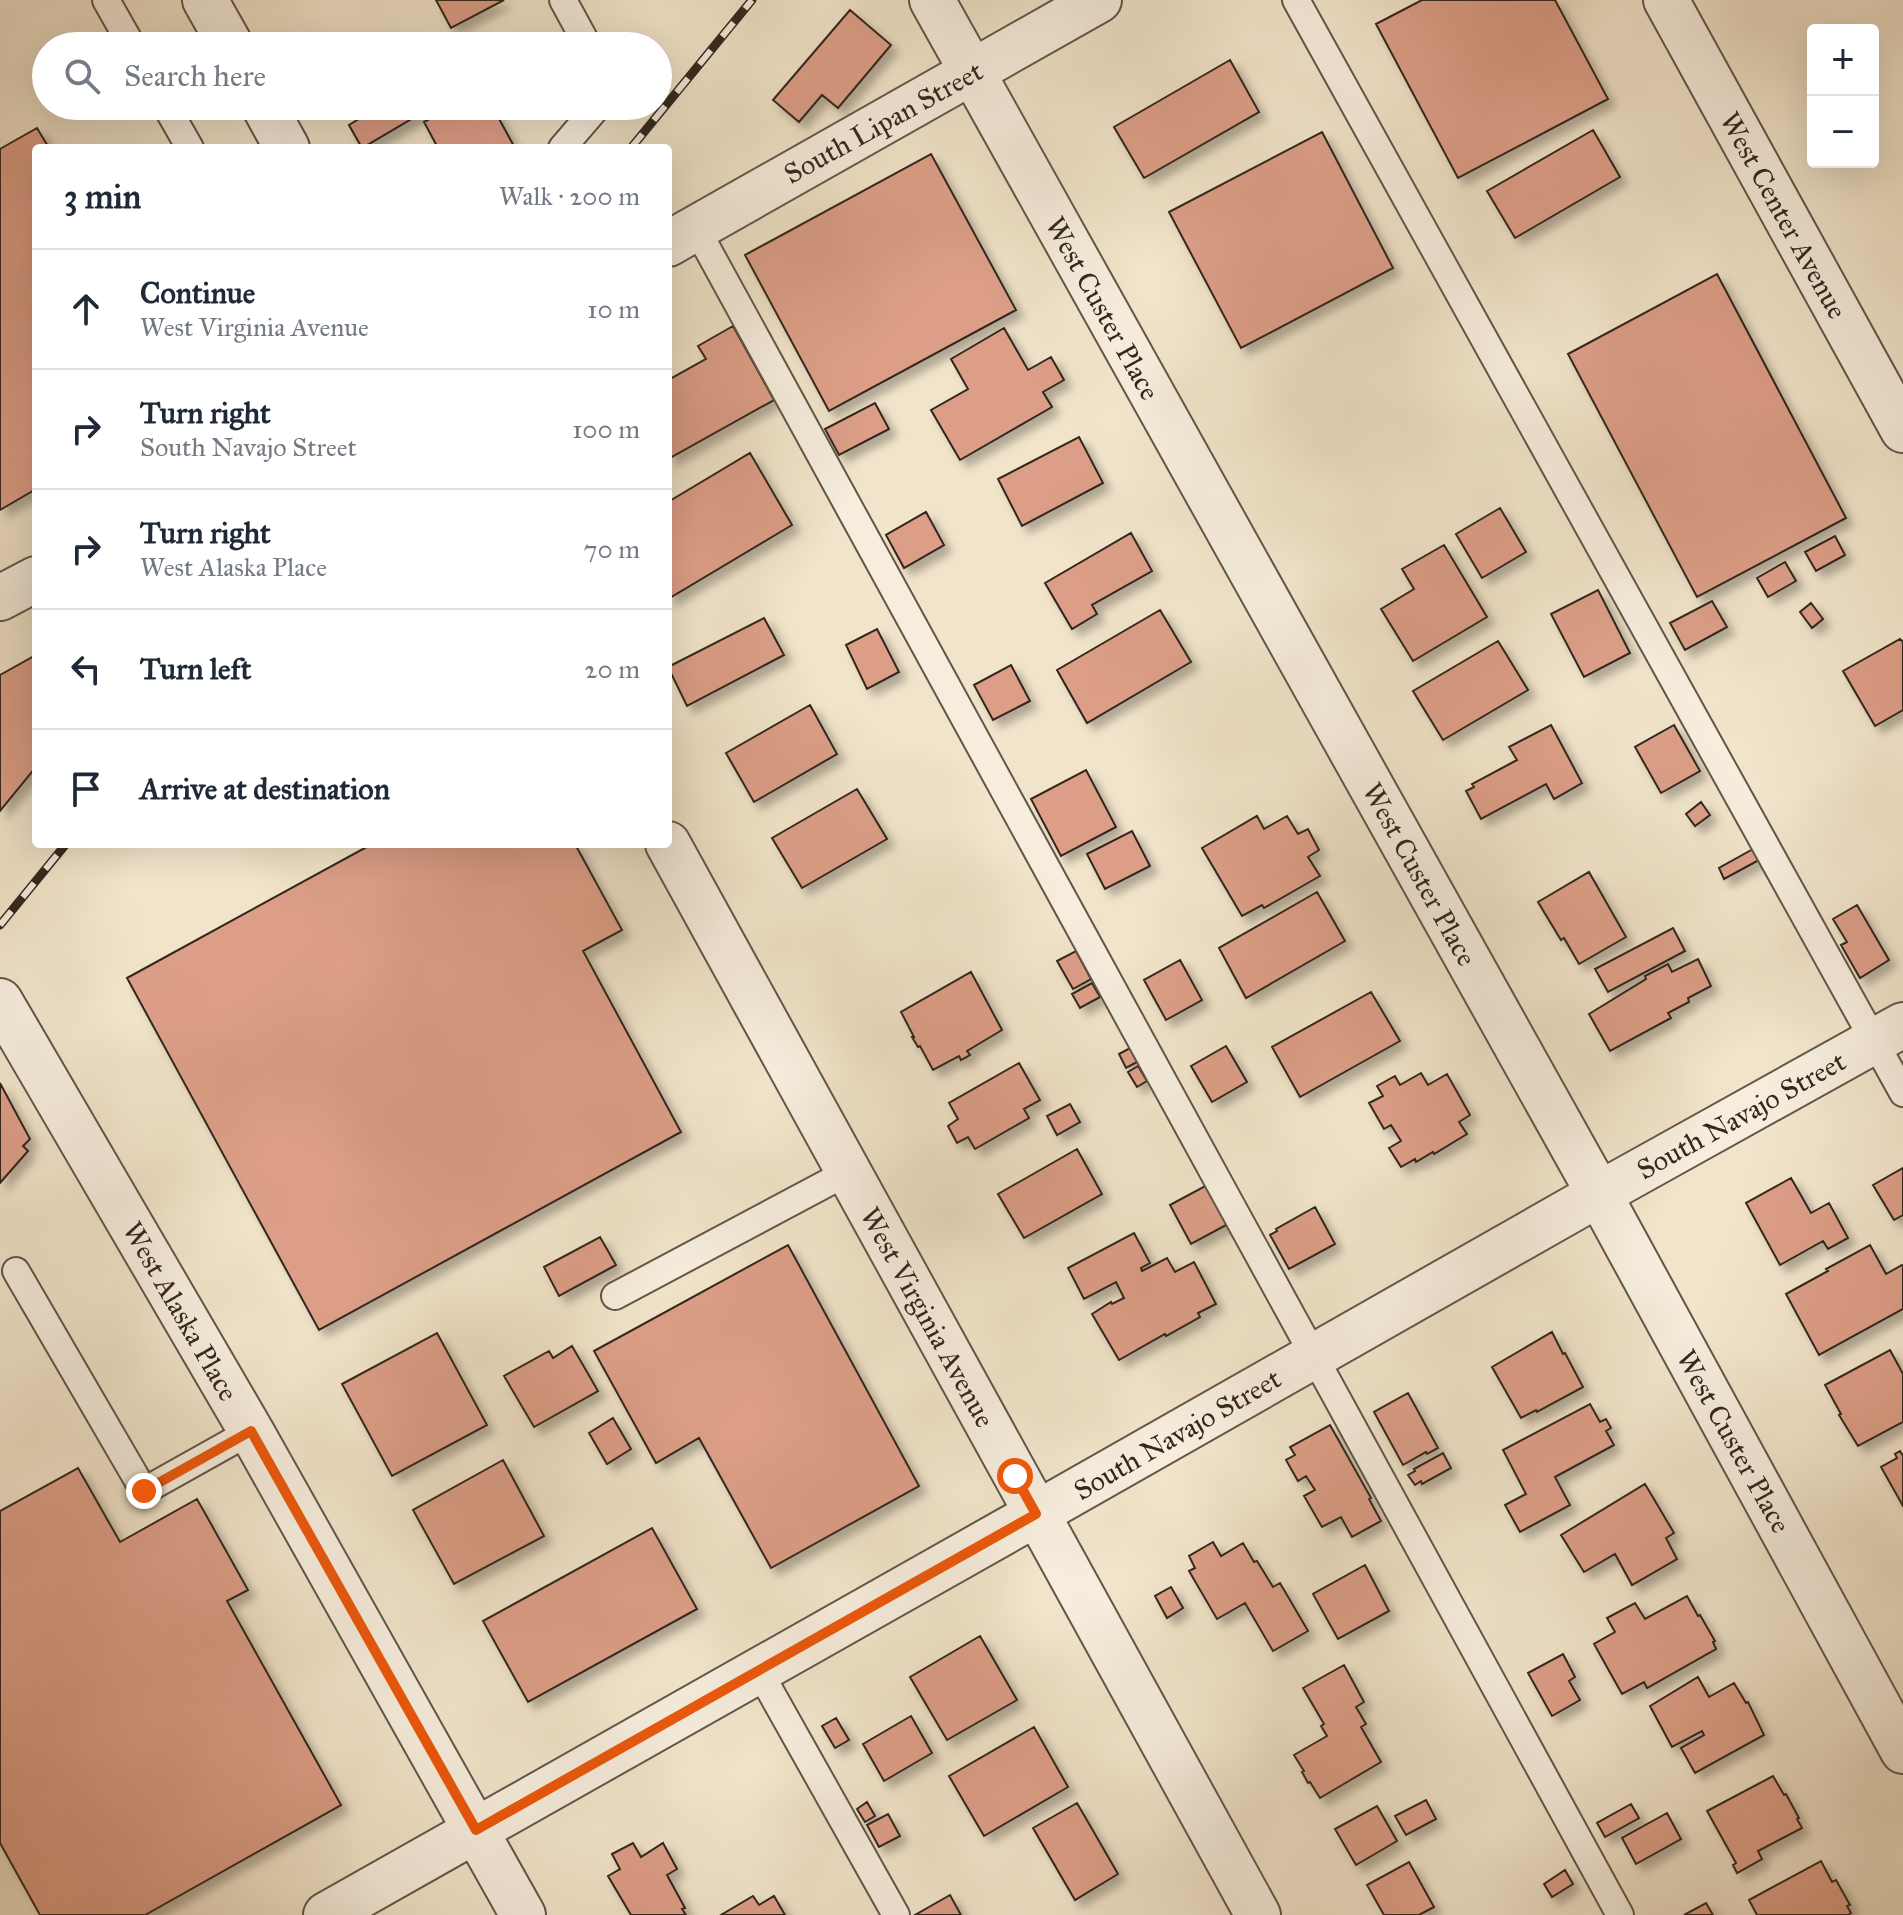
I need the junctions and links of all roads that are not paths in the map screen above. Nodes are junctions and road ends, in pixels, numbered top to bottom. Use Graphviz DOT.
graph roads {
  1 [pos="106,0"];
  2 [pos="205,0"];
  3 [pos="563,0"];
  4 [pos="932,0"];
  5 [pos="1099,0"];
  6 [pos="1296,0"];
  7 [pos="1666,0"];
  8 [pos="124,32"];
  9 [pos="223,32"];
  10 [pos="580,32"];
  11 [pos="971,72"];
  12 [pos="174,120"];
  13 [pos="272,120"];
  14 [pos="586,120"];
  15 [pos="188,144"];
  16 [pos="285,144"];
  17 [pos="565,144"];
  18 [pos="682,236"];
  19 [pos="1903,430"];
  20 [pos="32,581"];
  21 [pos="0,598"];
  22 [pos="670,848"];
  23 [pos="0,1001"];
  24 [pos="1888,1033"];
  25 [pos="1903,1093"];
  26 [pos="848,1172"];
  27 [pos="1599,1194"];
  28 [pos="16,1271"];
  29 [pos="615,1296"];
  30 [pos="1313,1357"];
  31 [pos="251,1431"];
  32 [pos="1036,1514"];
  33 [pos="759,1671"];
  34 [pos="1903,1751"];
  35 [pos="476,1830"];
  36 [pos="326,1915"];
  37 [pos="523,1915"];
  38 [pos="896,1915"];
  39 [pos="1258,1915"];
  40 [pos="1620,1915"];
  1 -- 8 [label="lane"];
  2 -- 9 [label="street"];
  3 -- 10 [label="lane"];
  4 -- 11 [label="street, West Custer Place"];
  5 -- 11 [label="street, South Lipan Street"];
  6 -- 24 [label="lane"];
  7 -- 19 [label="street, West Center Avenue"];
  11 -- 18 [label="street, South Lipan Street"];
  11 -- 27 [label="street, West Custer Place"];
  12 -- 15 [label="lane"];
  13 -- 16 [label="street"];
  14 -- 17 [label="lane"];
  18 -- 30 [label="lane"];
  20 -- 21 [label="street"];
  22 -- 26 [label="street, West Virginia Avenue"];
  23 -- 31 [label="street, West Alaska Place"];
  24 -- 25 [label="lane"];
  24 -- 27 [label="street, South Navajo Street"];
  26 -- 29 [label="lane"];
  26 -- 32 [label="street, West Virginia Avenue"];
  27 -- 30 [label="street, South Navajo Street"];
  27 -- 34 [label="street, West Custer Place"];
  28 -- 31 [label="lane"];
  30 -- 32 [label="street, South Navajo Street"];
  30 -- 40 [label="lane"];
  31 -- 35 [label="street, West Alaska Place"];
  32 -- 33 [label="street, South Navajo Street"];
  32 -- 39 [label="street, West Virginia Avenue"];
  33 -- 35 [label="street, South Navajo Street"];
  33 -- 38 [label="lane"];
  35 -- 36 [label="street, South Navajo Street"];
  35 -- 37 [label="street, West Alaska Place"];
}
